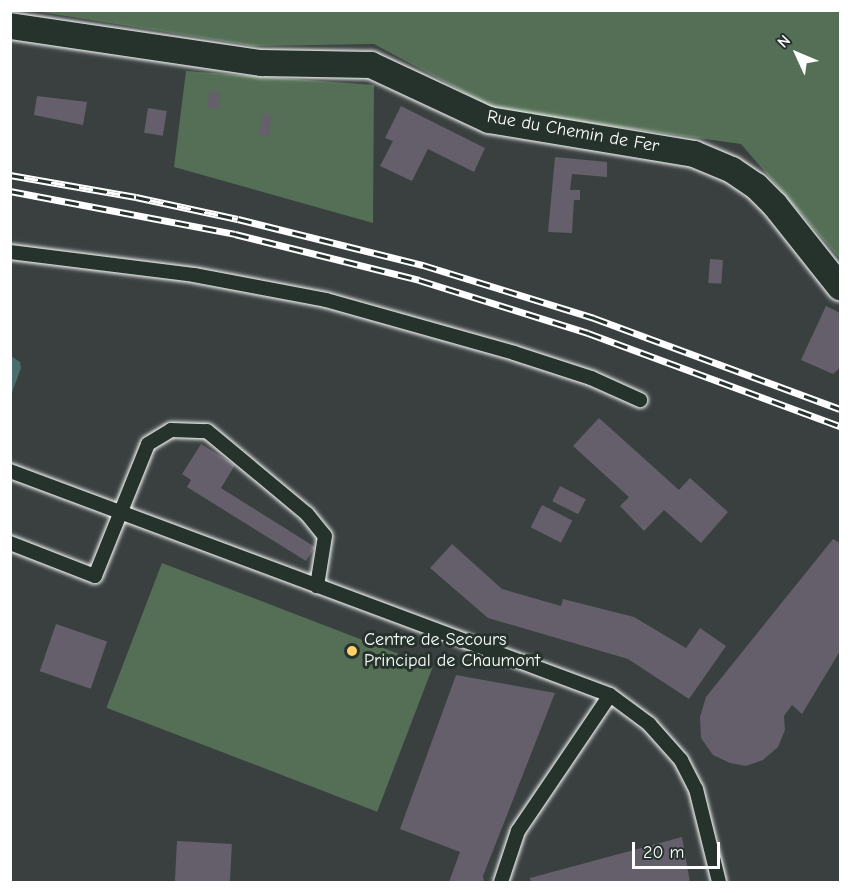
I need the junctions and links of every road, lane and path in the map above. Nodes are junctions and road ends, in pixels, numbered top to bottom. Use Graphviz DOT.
graph roads {
  1 [pos="10,26"];
  2 [pos="10,252"];
  3 [pos="840,287"];
  4 [pos="640,400"];
  5 [pos="10,471"];
  6 [pos="122,513"];
  7 [pos="10,543"];
  8 [pos="317,586"];
  9 [pos="610,695"];
  10 [pos="501,882"];
  11 [pos="719,882"];
  1 -- 3 [label="street, Rue du Chemin de Fer"];
  2 -- 4 [label="lane"];
  5 -- 6 [label="lane"];
  6 -- 7 [label="lane"];
  6 -- 8 [label="lane"];
  6 -- 8 [label="lane"];
  8 -- 9 [label="lane"];
  9 -- 10 [label="lane"];
  9 -- 11 [label="lane"];
}
